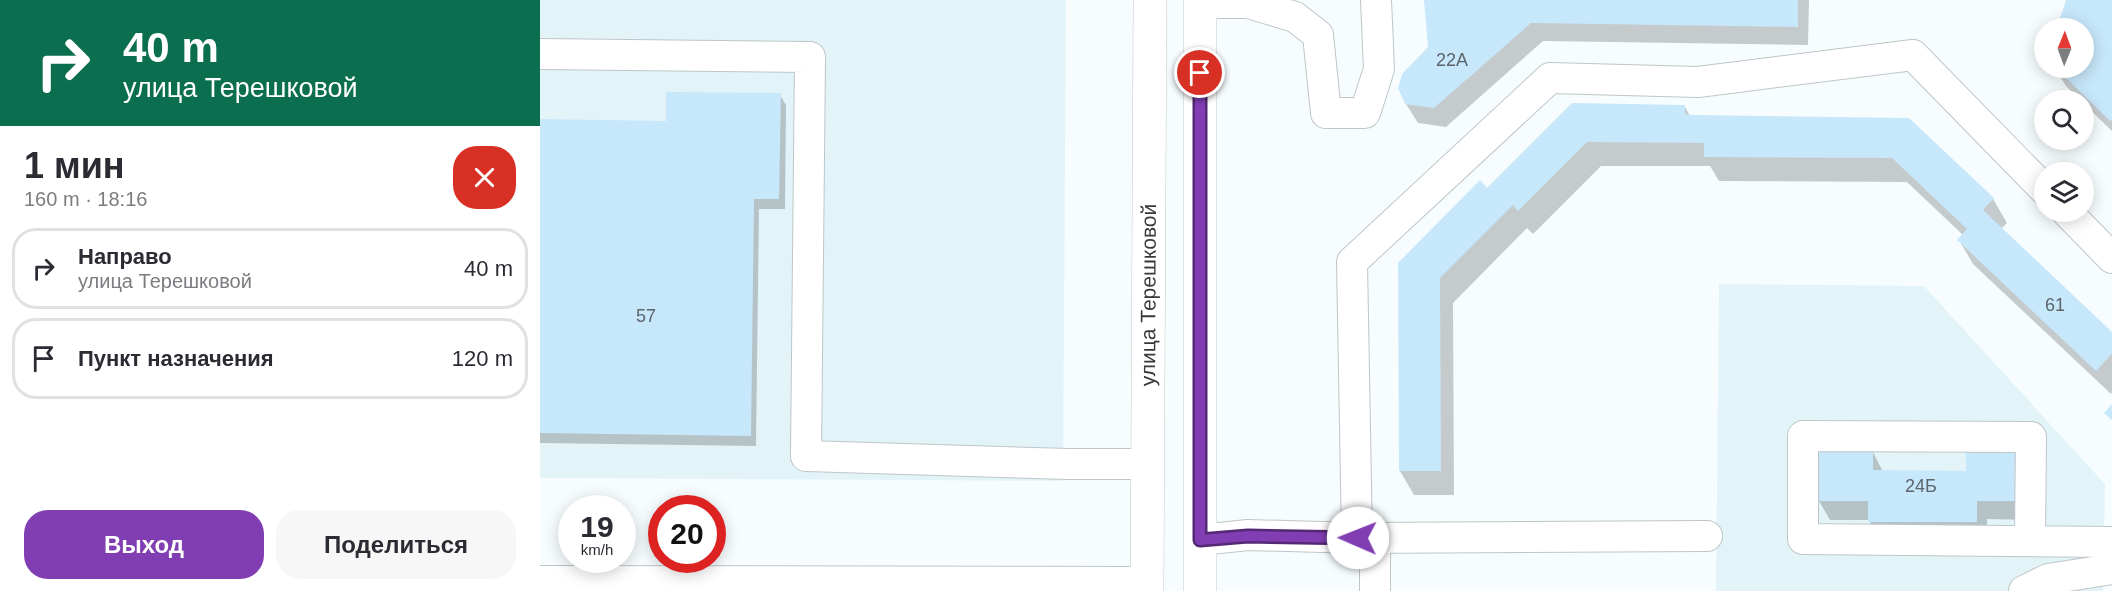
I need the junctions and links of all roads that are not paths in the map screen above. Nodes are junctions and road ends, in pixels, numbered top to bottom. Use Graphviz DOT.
graph roads {
  1 [pos="1149,0"];
  2 [pos="1376,0"];
  3 [pos="1200,2"];
  4 [pos="1261,2"];
  5 [pos="540,54"];
  6 [pos="2034,179"];
  7 [pos="2077,222"];
  8 [pos="2112,258"];
  9 [pos="1147,464"];
  10 [pos="1707,536"];
  11 [pos="1366,538"];
  12 [pos="1200,540"];
  13 [pos="2030,540"];
  14 [pos="2112,542"];
  15 [pos="2112,569"];
  16 [pos="540,581"];
  17 [pos="1147,587"];
  18 [pos="1200,591"];
  19 [pos="1375,591"];
  20 [pos="2024,591"];
  1 -- 9 [label="main road, улица Терешковой"];
  2 -- 4 [label="lane"];
  3 -- 4 [label="lane"];
  3 -- 12 [label="main road"];
  5 -- 9 [label="lane"];
  6 -- 11 [label="lane"];
  7 -- 8 [label="lane"];
  9 -- 17 [label="main road, улица Терешковой"];
  10 -- 11 [label="lane"];
  11 -- 12 [label="lane"];
  11 -- 19 [label="lane"];
  12 -- 18 [label="main road"];
  13 -- 13 [label="lane"];
  13 -- 14 [label="lane"];
  15 -- 20 [label="lane"];
  16 -- 17 [label="lane"];
}
